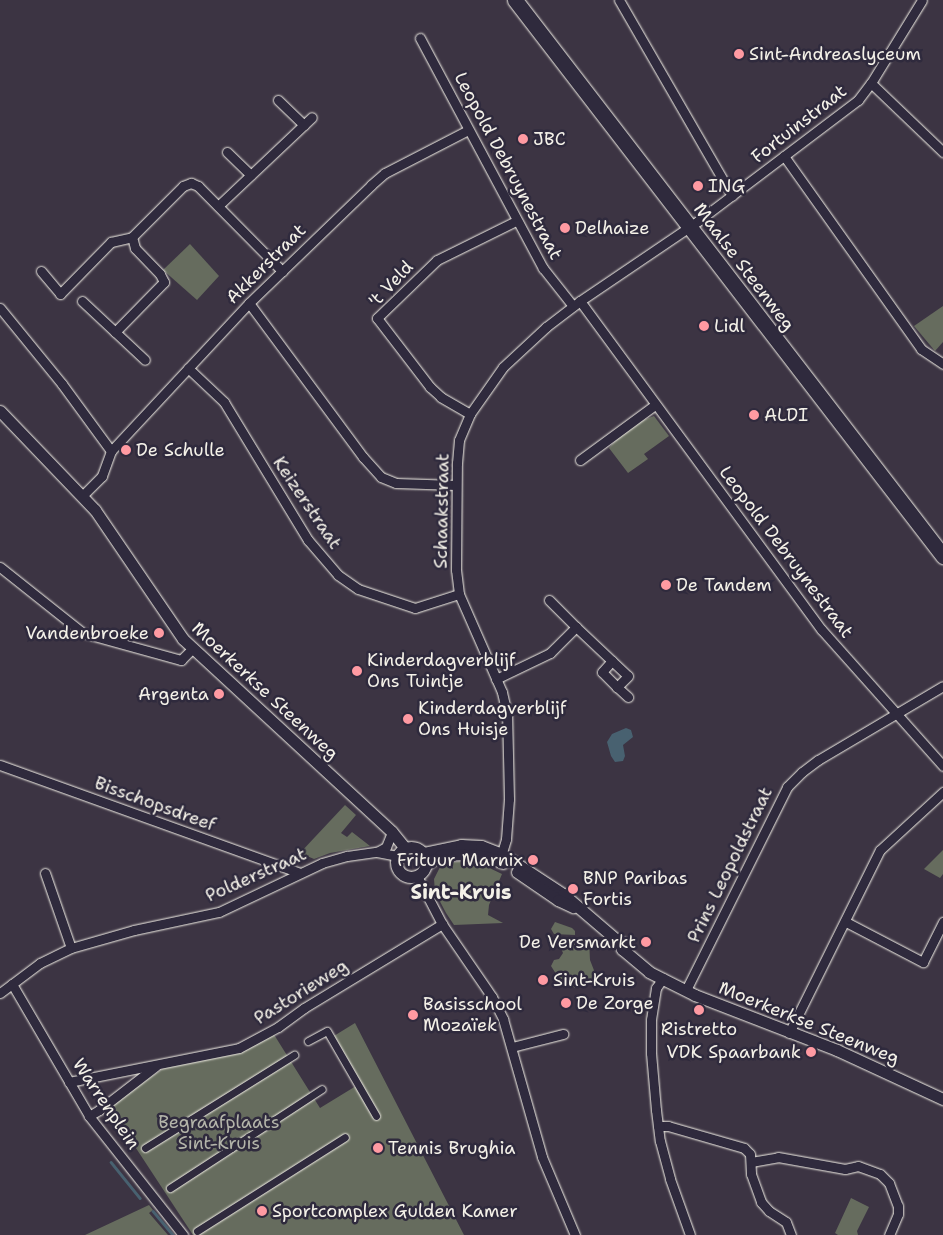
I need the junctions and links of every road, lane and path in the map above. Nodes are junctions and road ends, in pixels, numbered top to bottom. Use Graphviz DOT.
graph roads {
  1 [pos="515,0"];
  2 [pos="618,0"];
  3 [pos="922,0"];
  4 [pos="420,38"];
  5 [pos="871,83"];
  6 [pos="278,100"];
  7 [pos="312,117"];
  8 [pos="304,124"];
  9 [pos="468,130"];
  10 [pos="227,152"];
  11 [pos="943,152"];
  12 [pos="784,156"];
  13 [pos="251,175"];
  14 [pos="732,196"];
  15 [pos="218,206"];
  16 [pos="516,221"];
  17 [pos="689,226"];
  18 [pos="132,237"];
  19 [pos="41,271"];
  20 [pos="282,271"];
  21 [pos="82,301"];
  22 [pos="249,303"];
  23 [pos="577,304"];
  24 [pos="0,308"];
  25 [pos="115,332"];
  26 [pos="145,360"];
  27 [pos="943,364"];
  28 [pos="188,368"];
  29 [pos="655,405"];
  30 [pos="470,414"];
  31 [pos="2,417"];
  32 [pos="111,451"];
  33 [pos="580,460"];
  34 [pos="456,485"];
  35 [pos="83,495"];
  36 [pos="943,556"];
  37 [pos="0,567"];
  38 [pos="459,594"];
  39 [pos="549,600"];
  40 [pos="576,627"];
  41 [pos="192,649"];
  42 [pos="612,661"];
  43 [pos="496,679"];
  44 [pos="943,686"];
  45 [pos="617,687"];
  46 [pos="628,697"];
  47 [pos="897,713"];
  48 [pos="0,765"];
  49 [pos="943,766"];
  50 [pos="943,792"];
  51 [pos="392,832"];
  52 [pos="377,852"];
  53 [pos="401,852"];
  54 [pos="501,857"];
  55 [pos="425,858"];
  56 [pos="46,873"];
  57 [pos="300,874"];
  58 [pos="417,876"];
  59 [pos="846,922"];
  60 [pos="943,922"];
  61 [pos="442,924"];
  62 [pos="71,948"];
  63 [pos="663,978"];
  64 [pos="12,984"];
  65 [pos="686,990"];
  66 [pos="0,993"];
  67 [pos="789,1033"];
  68 [pos="563,1034"];
  69 [pos="308,1041"];
  70 [pos="512,1047"];
  71 [pos="294,1054"];
  72 [pos="158,1065"];
  73 [pos="70,1082"];
  74 [pos="322,1089"];
  75 [pos="943,1099"];
  76 [pos="89,1116"];
  77 [pos="376,1116"];
  78 [pos="658,1126"];
  79 [pos="345,1137"];
  80 [pos="145,1148"];
  81 [pos="751,1162"];
  82 [pos="170,1188"];
  83 [pos="197,1231"];
  84 [pos="183,1235"];
  85 [pos="575,1235"];
  86 [pos="690,1235"];
  87 [pos="791,1235"];
  88 [pos="889,1235"];
  1 -- 17 [label="main road, Maalse Steenweg"];
  2 -- 14 [label="street"];
  3 -- 5 [label="street, Fortuinstraat"];
  4 -- 9 [label="street, Leopold Debruynestraat"];
  5 -- 11 [label="street"];
  5 -- 12 [label="street, Fortuinstraat"];
  6 -- 8 [label="street"];
  7 -- 8 [label="street"];
  8 -- 13 [label="street"];
  9 -- 16 [label="street, Leopold Debruynestraat"];
  9 -- 20 [label="street, Akkerstraat"];
  10 -- 13 [label="street"];
  12 -- 14 [label="street, Fortuinstraat"];
  12 -- 27 [label="street"];
  13 -- 15 [label="street"];
  14 -- 17 [label="street, Fortuinstraat"];
  15 -- 18 [label="street"];
  15 -- 20 [label="street"];
  16 -- 23 [label="street, Leopold Debruynestraat"];
  16 -- 30 [label="street, 't Veld"];
  17 -- 23 [label="street, Schaakstraat"];
  17 -- 36 [label="main road, Maalse Steenweg"];
  18 -- 19 [label="street"];
  18 -- 25 [label="street"];
  20 -- 22 [label="street, Akkerstraat"];
  21 -- 25 [label="street"];
  22 -- 28 [label="street, Akkerstraat"];
  22 -- 34 [label="street"];
  23 -- 29 [label="street, Leopold Debruynestraat"];
  23 -- 30 [label="street, Schaakstraat"];
  24 -- 32 [label="street"];
  25 -- 26 [label="street"];
  28 -- 32 [label="street, Akkerstraat"];
  28 -- 38 [label="street, Keizerstraat"];
  29 -- 33 [label="street"];
  29 -- 47 [label="street, Leopold Debruynestraat"];
  30 -- 34 [label="street, Schaakstraat"];
  31 -- 35 [label="street, Moerkerkse Steenweg"];
  32 -- 35 [label="street"];
  34 -- 38 [label="street, Schaakstraat"];
  35 -- 41 [label="street, Moerkerkse Steenweg"];
  37 -- 41 [label="street"];
  38 -- 43 [label="street, Schaakstraat"];
  39 -- 40 [label="street"];
  40 -- 42 [label="street"];
  40 -- 43 [label="street"];
  41 -- 51 [label="street, Moerkerkse Steenweg"];
  42 -- 45 [label="street"];
  42 -- 45 [label="street"];
  43 -- 54 [label="street, Schaakstraat"];
  44 -- 47 [label="street, Prins Leopoldstraat"];
  45 -- 46 [label="street"];
  47 -- 49 [label="street, Leopold Debruynestraat"];
  47 -- 65 [label="street, Prins Leopoldstraat"];
  48 -- 57 [label="street, Bisschopsdreef"];
  50 -- 59 [label="street"];
  51 -- 52 [label="street"];
  51 -- 53 [label="street, Moerkerkse Steenweg"];
  52 -- 53 [label="street, Polderstraat"];
  52 -- 57 [label="street, Polderstraat"];
  53 -- 55 [label="street"];
  53 -- 58 [label="street"];
  54 -- 55 [label="street, Moerkerkse Steenweg"];
  54 -- 63 [label="street, Moerkerkse Steenweg"];
  55 -- 58 [label="street"];
  56 -- 62 [label="street"];
  57 -- 62 [label="street, Polderstraat"];
  58 -- 61 [label="street"];
  59 -- 60 [label="street"];
  59 -- 67 [label="street"];
  61 -- 70 [label="street"];
  61 -- 72 [label="street, Pastorieweg"];
  62 -- 64 [label="street, Polderstraat"];
  63 -- 65 [label="street, Moerkerkse Steenweg"];
  63 -- 78 [label="street"];
  64 -- 66 [label="street, Polderstraat"];
  64 -- 73 [label="street, Warrenplein"];
  65 -- 67 [label="street, Moerkerkse Steenweg"];
  67 -- 75 [label="street, Moerkerkse Steenweg"];
  68 -- 70 [label="street"];
  69 -- 77 [label="street"];
  70 -- 85 [label="street"];
  71 -- 80 [label="street"];
  72 -- 73 [label="street, Pastorieweg"];
  72 -- 76 [label="street"];
  73 -- 76 [label="street, Warrenplein"];
  74 -- 82 [label="street"];
  76 -- 84 [label="street, Warrenplein"];
  78 -- 81 [label="street"];
  78 -- 86 [label="street"];
  79 -- 83 [label="street"];
  81 -- 87 [label="street"];
  81 -- 88 [label="street"];
}
